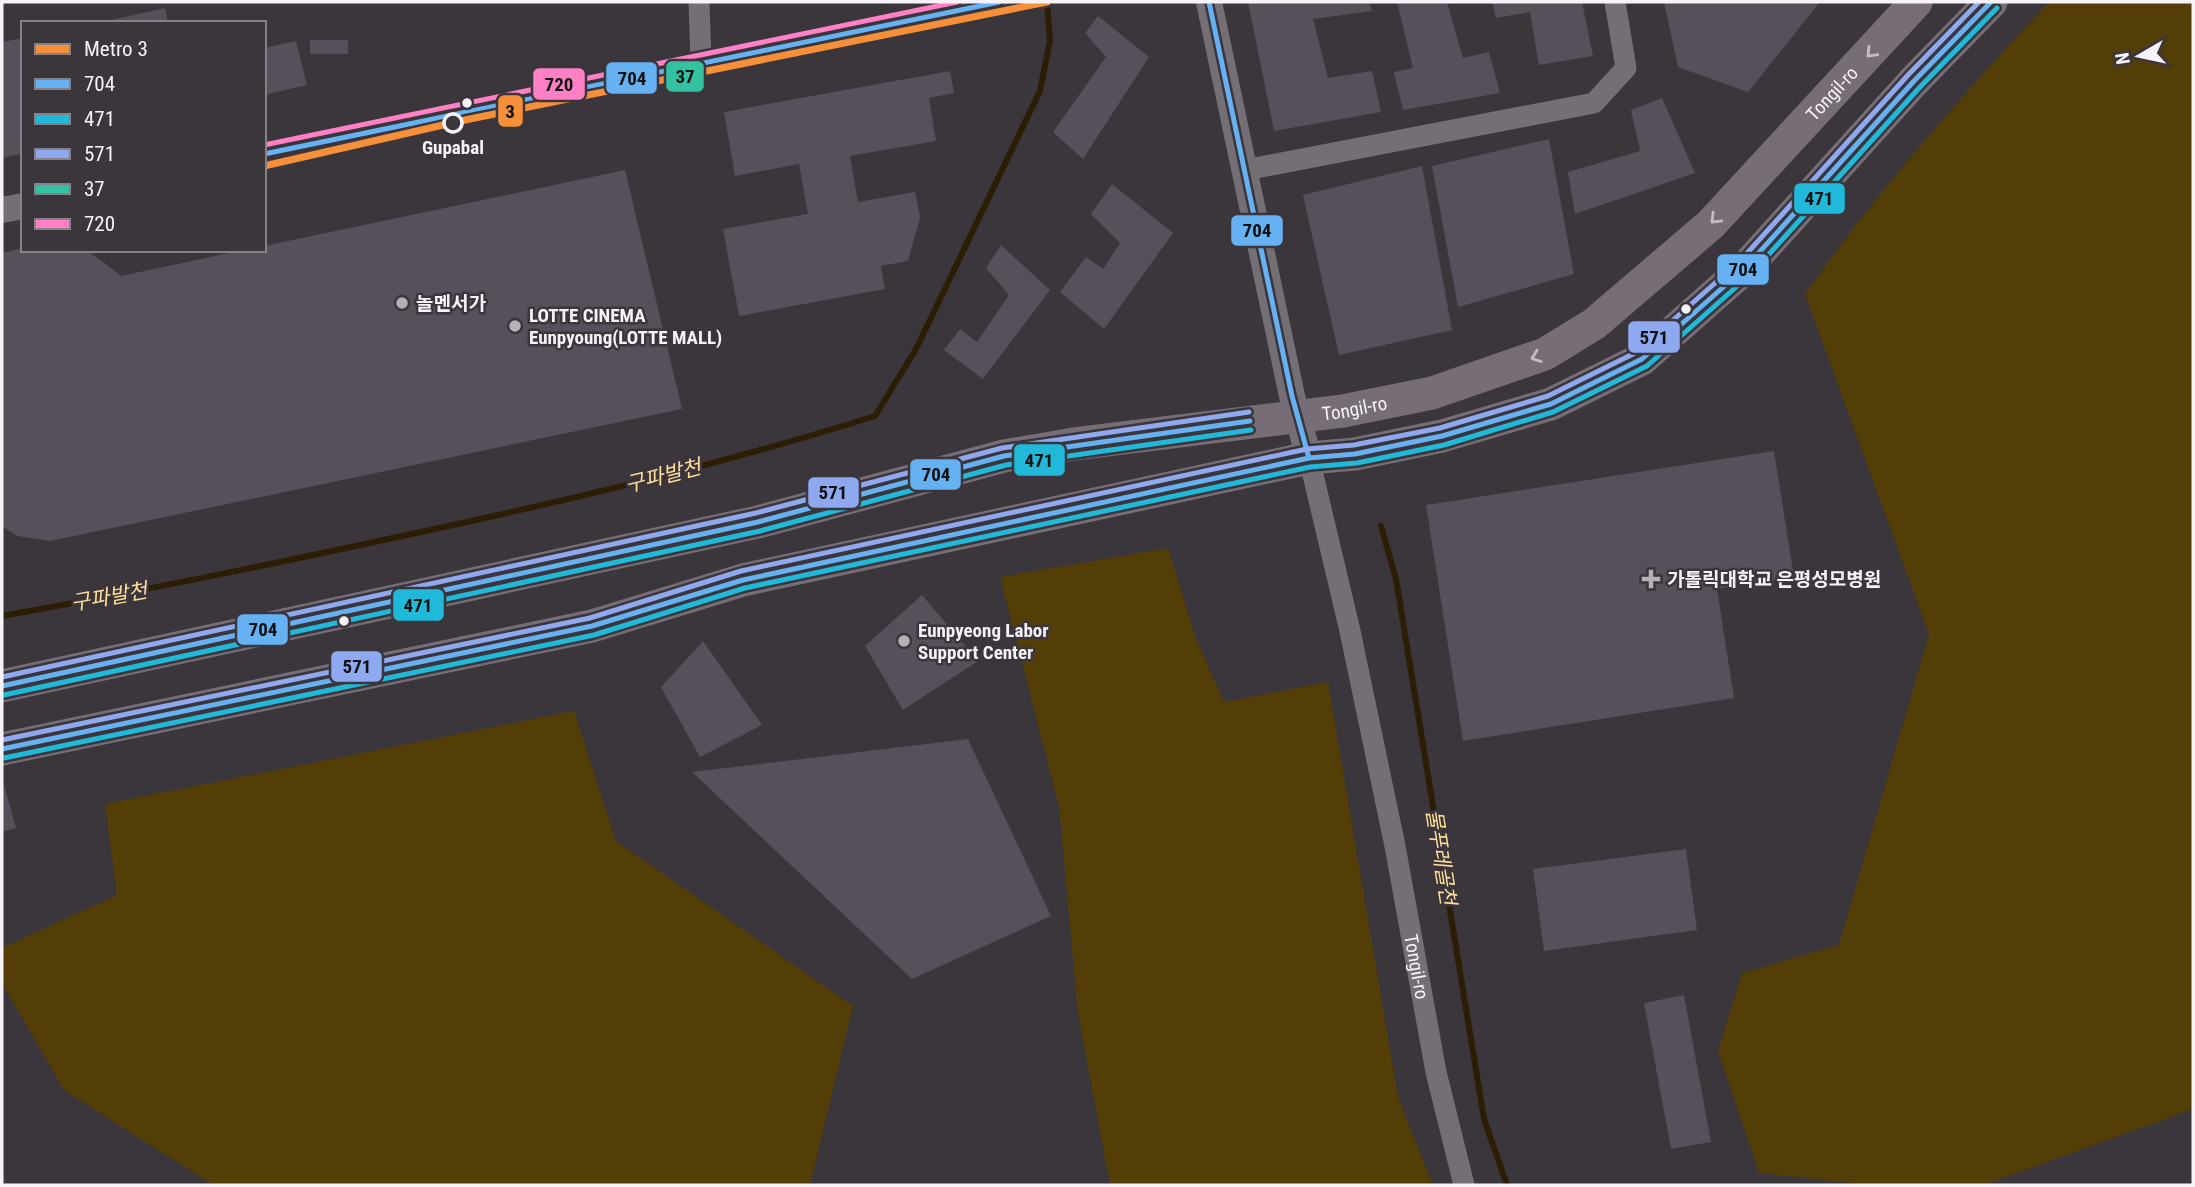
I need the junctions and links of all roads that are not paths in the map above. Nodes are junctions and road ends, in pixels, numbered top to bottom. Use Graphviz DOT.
graph roads {
  1 [pos="699,2"];
  2 [pos="999,2"];
  3 [pos="1209,2"];
  4 [pos="1615,2"];
  5 [pos="1916,2"];
  6 [pos="1991,2"];
  7 [pos="701,62"];
  8 [pos="266,154"];
  9 [pos="1245,170"];
  10 [pos="21,206"];
  11 [pos="2,210"];
  12 [pos="1298,417"];
  13 [pos="1309,458"];
  14 [pos="2,686"];
  15 [pos="2,749"];
  16 [pos="1464,1185"];
  1 -- 7 [label="street"];
  2 -- 7 [label="street"];
  3 -- 9 [label="street"];
  4 -- 9 [label="street"];
  5 -- 12 [label="main road, Tongil-ro, one-way"];
  6 -- 13 [label="main road"];
  7 -- 8 [label="street"];
  9 -- 12 [label="street"];
  10 -- 11 [label="street"];
  12 -- 13 [label="street"];
  12 -- 14 [label="main road, Tongil-ro"];
  13 -- 15 [label="main road"];
  13 -- 16 [label="street, Tongil-ro"];
}
